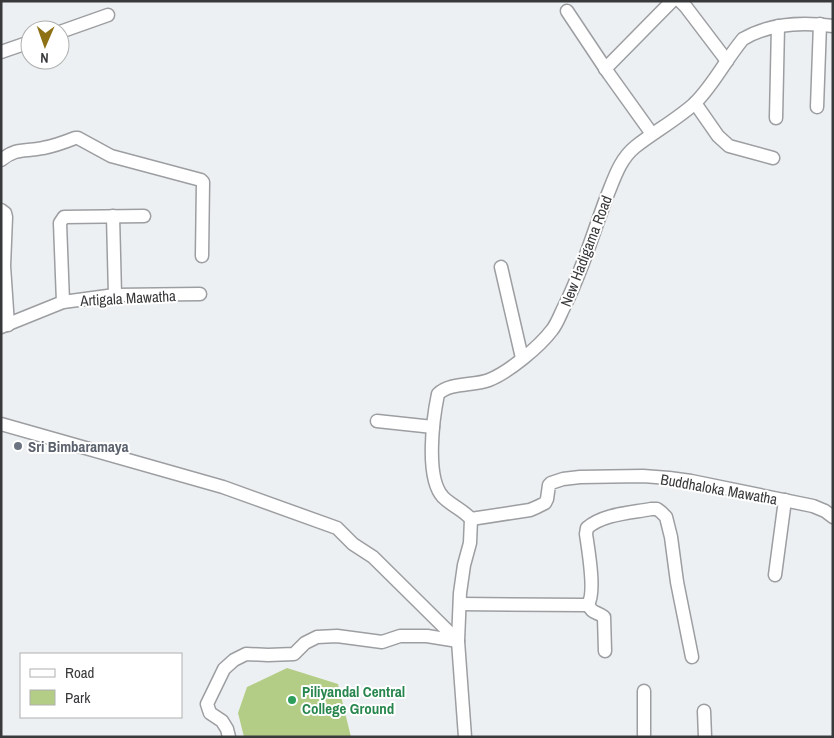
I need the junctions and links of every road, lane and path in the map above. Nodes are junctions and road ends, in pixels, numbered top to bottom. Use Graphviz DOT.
graph roads {
  1 [pos="672,1"];
  2 [pos="680,1"];
  3 [pos="567,11"];
  4 [pos="108,15"];
  5 [pos="826,25"];
  6 [pos="778,26"];
  7 [pos="70,28"];
  8 [pos="20,45"];
  9 [pos="1,52"];
  10 [pos="727,61"];
  11 [pos="605,69"];
  12 [pos="695,103"];
  13 [pos="817,107"];
  14 [pos="776,118"];
  15 [pos="652,134"];
  16 [pos="773,158"];
  17 [pos="1,160"];
  18 [pos="1,210"];
  19 [pos="113,216"];
  20 [pos="144,216"];
  21 [pos="202,256"];
  22 [pos="501,267"];
  23 [pos="200,294"];
  24 [pos="115,295"];
  25 [pos="63,302"];
  26 [pos="5,326"];
  27 [pos="522,358"];
  28 [pos="377,421"];
  29 [pos="1,424"];
  30 [pos="433,427"];
  31 [pos="786,500"];
  32 [pos="833,517"];
  33 [pos="471,519"];
  34 [pos="775,575"];
  35 [pos="460,604"];
  36 [pos="588,604"];
  37 [pos="458,641"];
  38 [pos="604,650"];
  39 [pos="692,656"];
  40 [pos="644,691"];
  41 [pos="704,711"];
  42 [pos="229,737"];
  43 [pos="465,737"];
  44 [pos="644,737"];
  45 [pos="705,737"];
  1 -- 11 [label="street"];
  2 -- 10 [label="street"];
  3 -- 11 [label="street"];
  4 -- 7 [label="street"];
  5 -- 6 [label="street, New Hadigama Road"];
  5 -- 13 [label="street"];
  6 -- 10 [label="street, New Hadigama Road"];
  6 -- 14 [label="street"];
  8 -- 9 [label="street"];
  10 -- 12 [label="street, New Hadigama Road"];
  11 -- 15 [label="street"];
  12 -- 15 [label="street, New Hadigama Road"];
  12 -- 16 [label="street"];
  15 -- 27 [label="street, New Hadigama Road"];
  17 -- 21 [label="street"];
  18 -- 26 [label="street"];
  19 -- 20 [label="street"];
  19 -- 24 [label="street"];
  19 -- 25 [label="street"];
  22 -- 27 [label="street"];
  23 -- 24 [label="street, Artigala Mawatha"];
  24 -- 25 [label="street, Artigala Mawatha"];
  25 -- 26 [label="street, Artigala Mawatha"];
  27 -- 30 [label="street, New Hadigama Road"];
  28 -- 30 [label="street"];
  29 -- 37 [label="street"];
  30 -- 33 [label="street, New Hadigama Road"];
  31 -- 32 [label="street, Buddhaloka Mawatha"];
  31 -- 33 [label="street, Buddhaloka Mawatha"];
  31 -- 34 [label="street"];
  33 -- 35 [label="street"];
  35 -- 36 [label="street"];
  35 -- 37 [label="street"];
  36 -- 38 [label="street"];
  36 -- 39 [label="street"];
  37 -- 42 [label="street"];
  37 -- 43 [label="street"];
  40 -- 44 [label="street"];
  41 -- 45 [label="street"];
}
